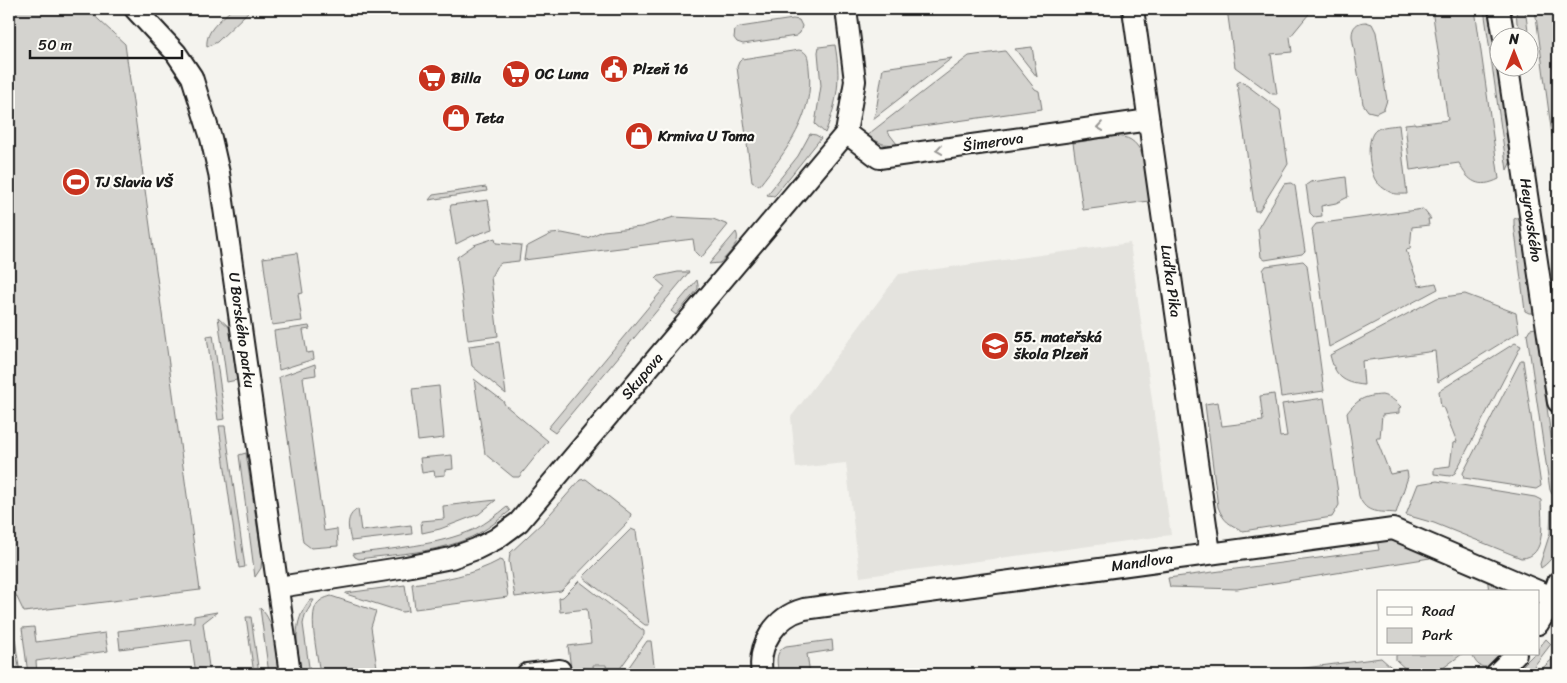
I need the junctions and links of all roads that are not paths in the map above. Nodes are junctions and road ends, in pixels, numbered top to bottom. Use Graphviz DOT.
graph roads {
  1 [pos="135,9"];
  2 [pos="846,9"];
  3 [pos="1133,9"];
  4 [pos="1499,9"];
  5 [pos="1502,28"];
  6 [pos="1509,78"];
  7 [pos="1149,120"];
  8 [pos="846,133"];
  9 [pos="1558,402"];
  10 [pos="1210,553"];
  11 [pos="279,587"];
  12 [pos="1555,590"];
  13 [pos="1540,620"];
  14 [pos="1514,656"];
  15 [pos="560,670"];
  16 [pos="290,674"];
  17 [pos="528,674"];
  18 [pos="762,674"];
  19 [pos="1496,674"];
  1 -- 11 [label="street, U Borského parku"];
  2 -- 8 [label="street"];
  3 -- 7 [label="street, Luďka Pika"];
  4 -- 5 [label="street"];
  6 -- 9 [label="street, Heyrovského"];
  7 -- 8 [label="street, Šimerova, one-way"];
  7 -- 10 [label="street, Luďka Pika"];
  8 -- 11 [label="street, Skupova"];
  10 -- 12 [label="street, Mandlova"];
  10 -- 18 [label="street, Mandlova"];
  11 -- 16 [label="street, U Borského parku"];
  12 -- 13 [label="street"];
  14 -- 19 [label="street"];
  15 -- 17 [label="street"];
}
